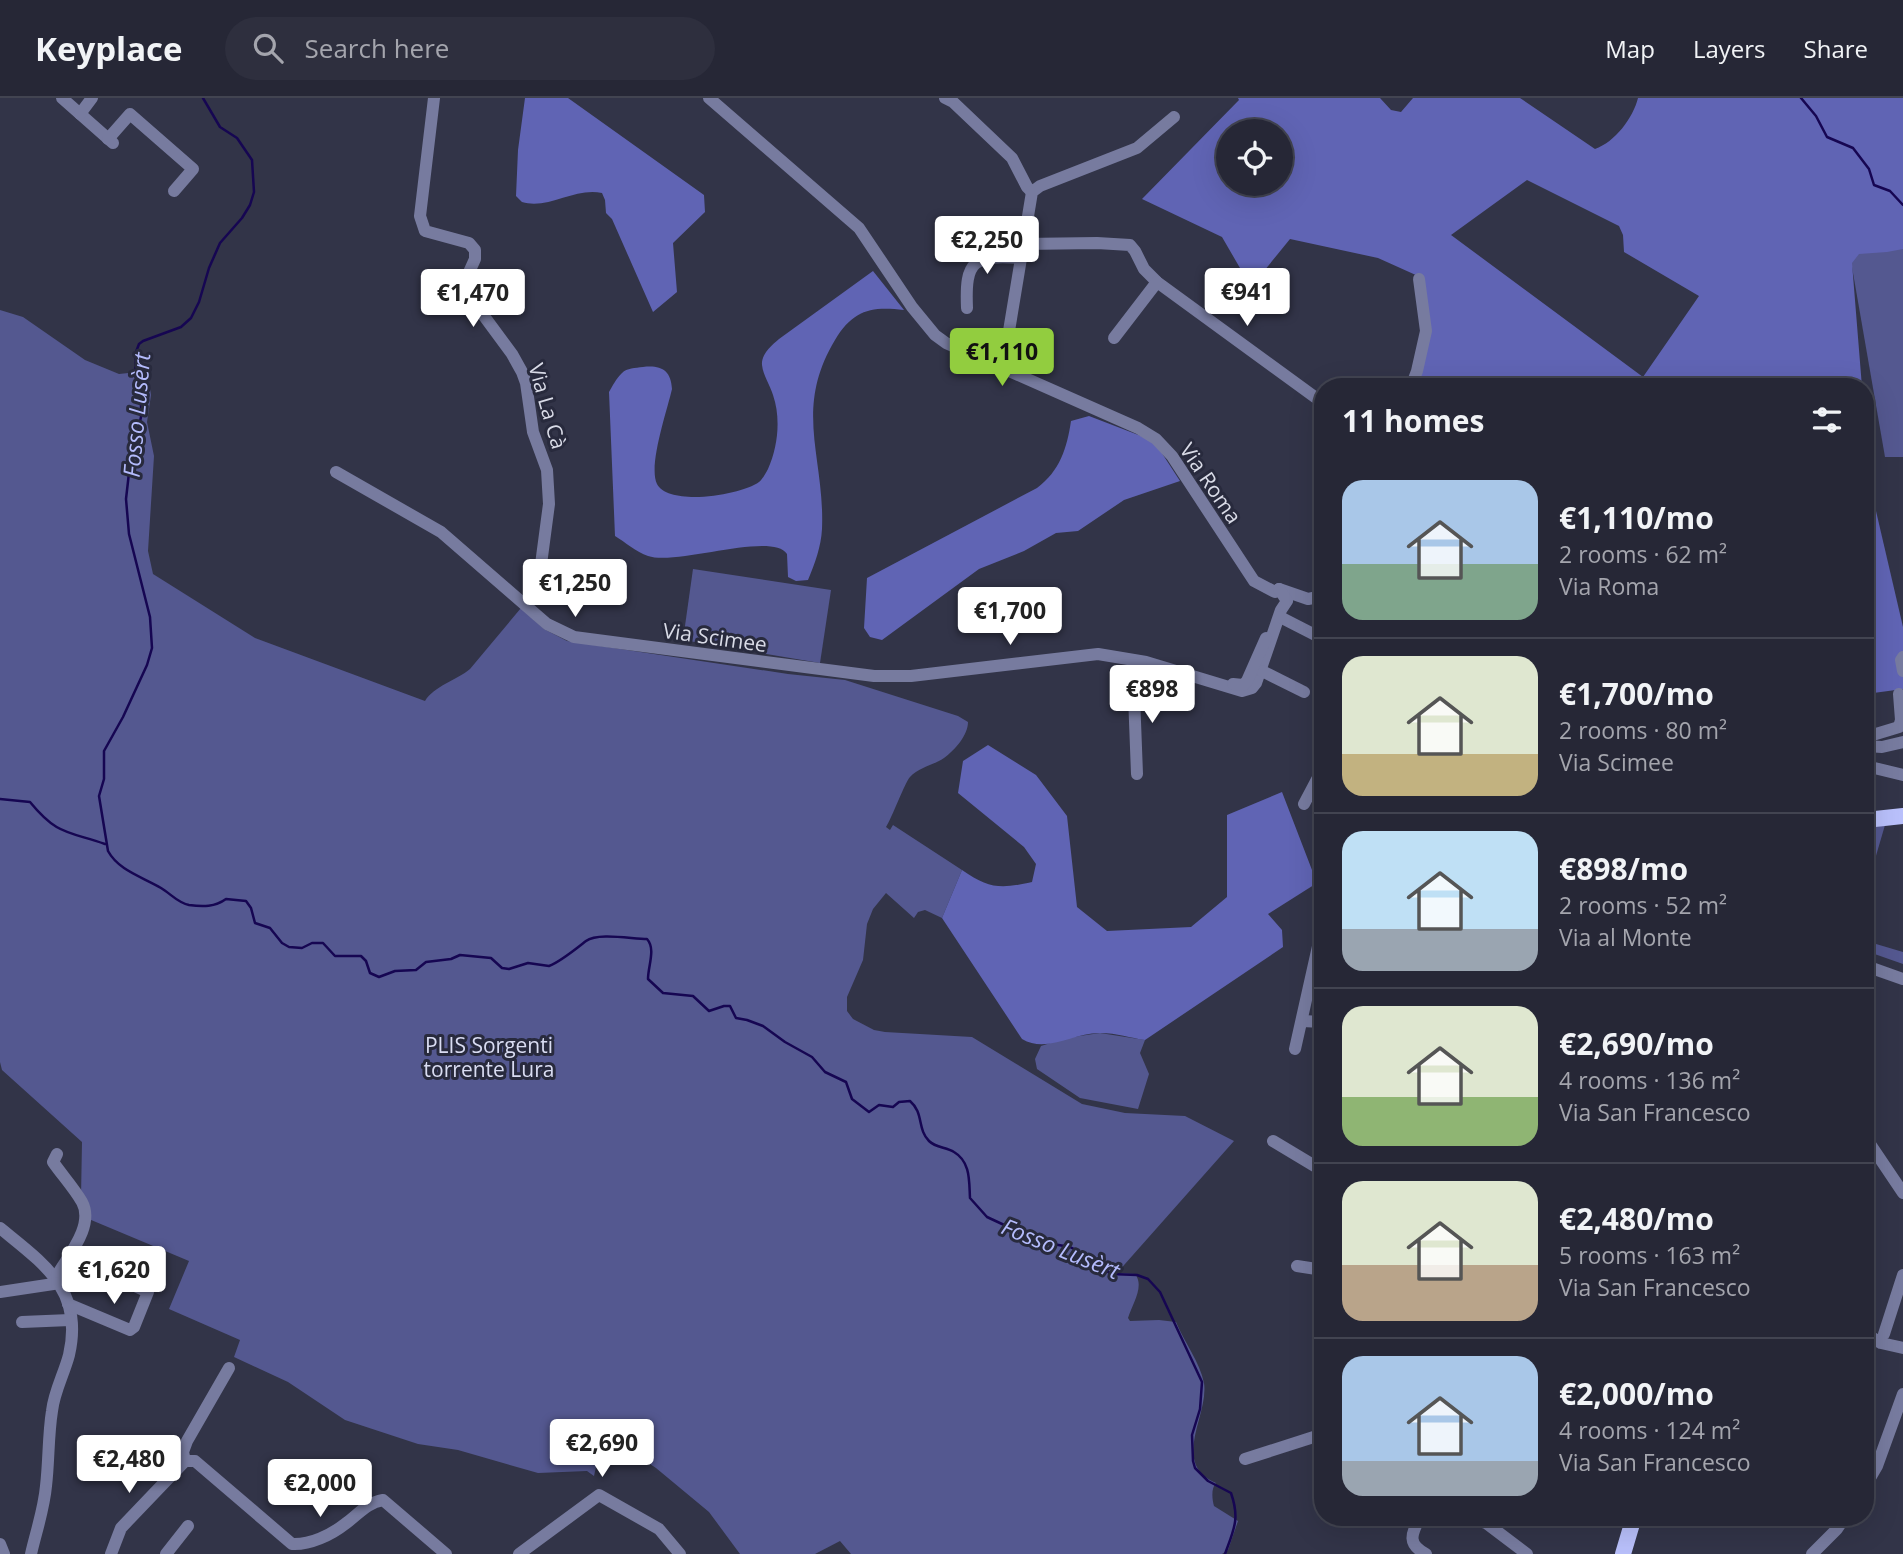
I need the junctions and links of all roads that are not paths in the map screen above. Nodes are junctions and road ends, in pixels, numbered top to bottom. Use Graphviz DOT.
graph roads {
  1 [pos="62,98"];
  2 [pos="92,98"];
  3 [pos="434,98"];
  4 [pos="709,98"];
  5 [pos="945,98"];
  6 [pos="80,114"];
  7 [pos="1174,117"];
  8 [pos="174,191"];
  9 [pos="1032,192"];
  10 [pos="1023,244"];
  11 [pos="1021,258"];
  12 [pos="1154,278"];
  13 [pos="1419,279"];
  14 [pos="967,308"];
  15 [pos="1114,338"];
  16 [pos="998,368"];
  17 [pos="1414,378"];
  18 [pos="1314,396"];
  19 [pos="336,472"];
  20 [pos="1279,589"];
  21 [pos="1314,598"];
  22 [pos="525,604"];
  23 [pos="1280,617"];
  24 [pos="1314,634"];
  25 [pos="1903,657"];
  26 [pos="1141,662"];
  27 [pos="1262,671"];
  28 [pos="1903,671"];
  29 [pos="1248,685"];
  30 [pos="1304,692"];
  31 [pos="1899,694"];
  32 [pos="1874,735"];
  33 [pos="1903,743"];
  34 [pos="1874,746"];
  35 [pos="1874,768"];
  36 [pos="1137,774"];
  37 [pos="1903,775"];
  38 [pos="1314,785"];
  39 [pos="1304,804"];
  40 [pos="1903,816"];
  41 [pos="1874,819"];
  42 [pos="1314,965"];
  43 [pos="1874,969"];
  44 [pos="1903,979"];
  45 [pos="1302,1021"];
  46 [pos="1314,1022"];
  47 [pos="1295,1049"];
  48 [pos="1273,1141"];
  49 [pos="1874,1150"];
  50 [pos="57,1154"];
  51 [pos="1314,1166"];
  52 [pos="1903,1193"];
  53 [pos="0,1228"];
  54 [pos="1297,1266"];
  55 [pos="1314,1269"];
  56 [pos="1903,1275"];
  57 [pos="114,1276"];
  58 [pos="58,1280"];
  59 [pos="0,1292"];
  60 [pos="68,1304"];
  61 [pos="70,1320"];
  62 [pos="22,1322"];
  63 [pos="1874,1332"];
  64 [pos="1874,1335"];
  65 [pos="1903,1345"];
  66 [pos="229,1368"];
  67 [pos="1903,1394"];
  68 [pos="1314,1437"];
  69 [pos="1245,1459"];
  70 [pos="185,1461"];
  71 [pos="1874,1471"];
  72 [pos="188,1526"];
  73 [pos="1416,1526"];
  74 [pos="1494,1526"];
  75 [pos="1631,1526"];
  76 [pos="1839,1526"];
  77 [pos="429,1548"];
  78 [pos="31,1554"];
  79 [pos="111,1554"];
  80 [pos="166,1554"];
  81 [pos="446,1554"];
  82 [pos="519,1554"];
  83 [pos="680,1554"];
  84 [pos="1426,1554"];
  85 [pos="1527,1554"];
  86 [pos="1623,1554"];
  87 [pos="1812,1554"];
  1 -- 6 [label="street"];
  2 -- 6 [label="street"];
  3 -- 22 [label="street, Via La Cà"];
  4 -- 16 [label="street, Via Roma"];
  5 -- 9 [label="street"];
  6 -- 8 [label="street"];
  7 -- 9 [label="street"];
  9 -- 10 [label="street"];
  10 -- 11 [label="street"];
  10 -- 12 [label="street"];
  11 -- 14 [label="street"];
  11 -- 16 [label="street"];
  12 -- 15 [label="street"];
  12 -- 18 [label="street"];
  13 -- 17 [label="street"];
  16 -- 20 [label="street, Via Roma"];
  19 -- 22 [label="street, Via Scimee"];
  20 -- 21 [label="street, Via Roma"];
  20 -- 23 [label="street"];
  20 -- 29 [label="street"];
  22 -- 26 [label="street, Via Scimee"];
  23 -- 24 [label="street"];
  23 -- 27 [label="street"];
  25 -- 28 [label="street"];
  26 -- 29 [label="street, Via Scimee"];
  26 -- 36 [label="street"];
  27 -- 29 [label="street"];
  27 -- 30 [label="street"];
  31 -- 32 [label="street"];
  33 -- 34 [label="street"];
  35 -- 37 [label="street"];
  38 -- 39 [label="street"];
  40 -- 41 [label="main road"];
  42 -- 45 [label="street"];
  43 -- 44 [label="street"];
  45 -- 46 [label="street"];
  45 -- 47 [label="street"];
  48 -- 51 [label="street"];
  49 -- 52 [label="street"];
  50 -- 58 [label="street"];
  53 -- 58 [label="street"];
  54 -- 55 [label="street"];
  56 -- 63 [label="street"];
  57 -- 60 [label="street"];
  58 -- 59 [label="street"];
  58 -- 60 [label="street"];
  60 -- 61 [label="street"];
  61 -- 62 [label="street"];
  61 -- 78 [label="street"];
  64 -- 65 [label="street"];
  66 -- 70 [label="street"];
  67 -- 71 [label="street"];
  68 -- 69 [label="street"];
  70 -- 77 [label="street"];
  70 -- 79 [label="street"];
  72 -- 80 [label="street"];
  73 -- 84 [label="street"];
  74 -- 85 [label="street"];
  75 -- 86 [label="main road"];
  76 -- 87 [label="street"];
  77 -- 81 [label="street"];
  82 -- 83 [label="street"];
}
